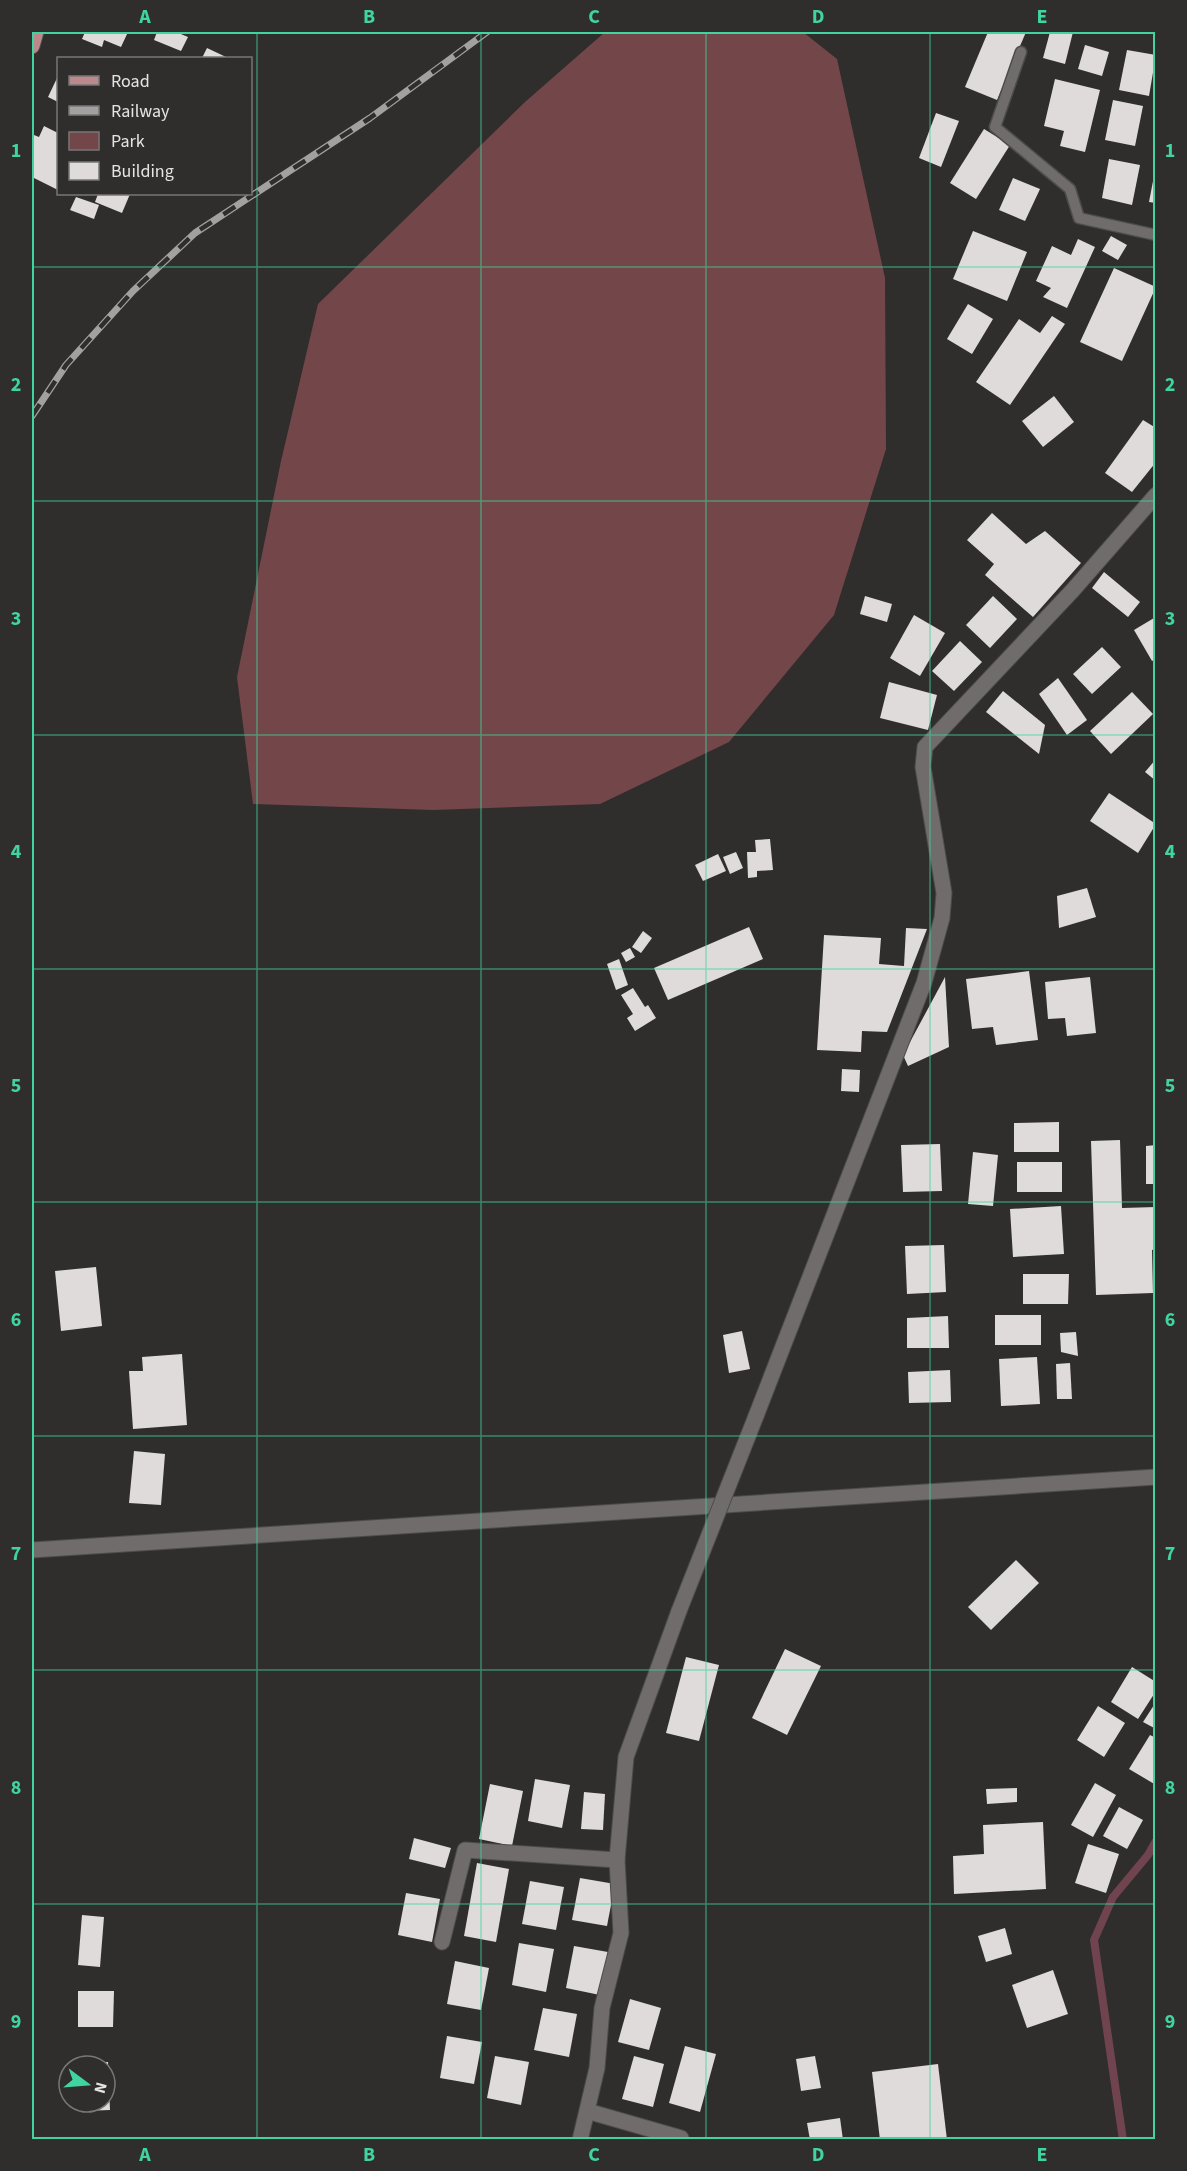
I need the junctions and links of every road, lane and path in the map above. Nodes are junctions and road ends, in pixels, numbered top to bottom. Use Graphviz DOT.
graph roads {
  1 [pos="36,32"];
  2 [pos="32,46"];
  3 [pos="1021,52"];
  4 [pos="1155,235"];
  5 [pos="1155,495"];
  6 [pos="1155,1477"];
  7 [pos="32,1550"];
  8 [pos="617,1860"];
  9 [pos="442,1942"];
  10 [pos="587,2111"];
  11 [pos="681,2138"];
  12 [pos="580,2139"];
  1 -- 2 [label="main road"];
  3 -- 4 [label="lane"];
  5 -- 8 [label="street, bridge"];
  6 -- 7 [label="street"];
  8 -- 9 [label="street"];
  8 -- 10 [label="street"];
  10 -- 11 [label="street"];
  10 -- 12 [label="street"];
}
